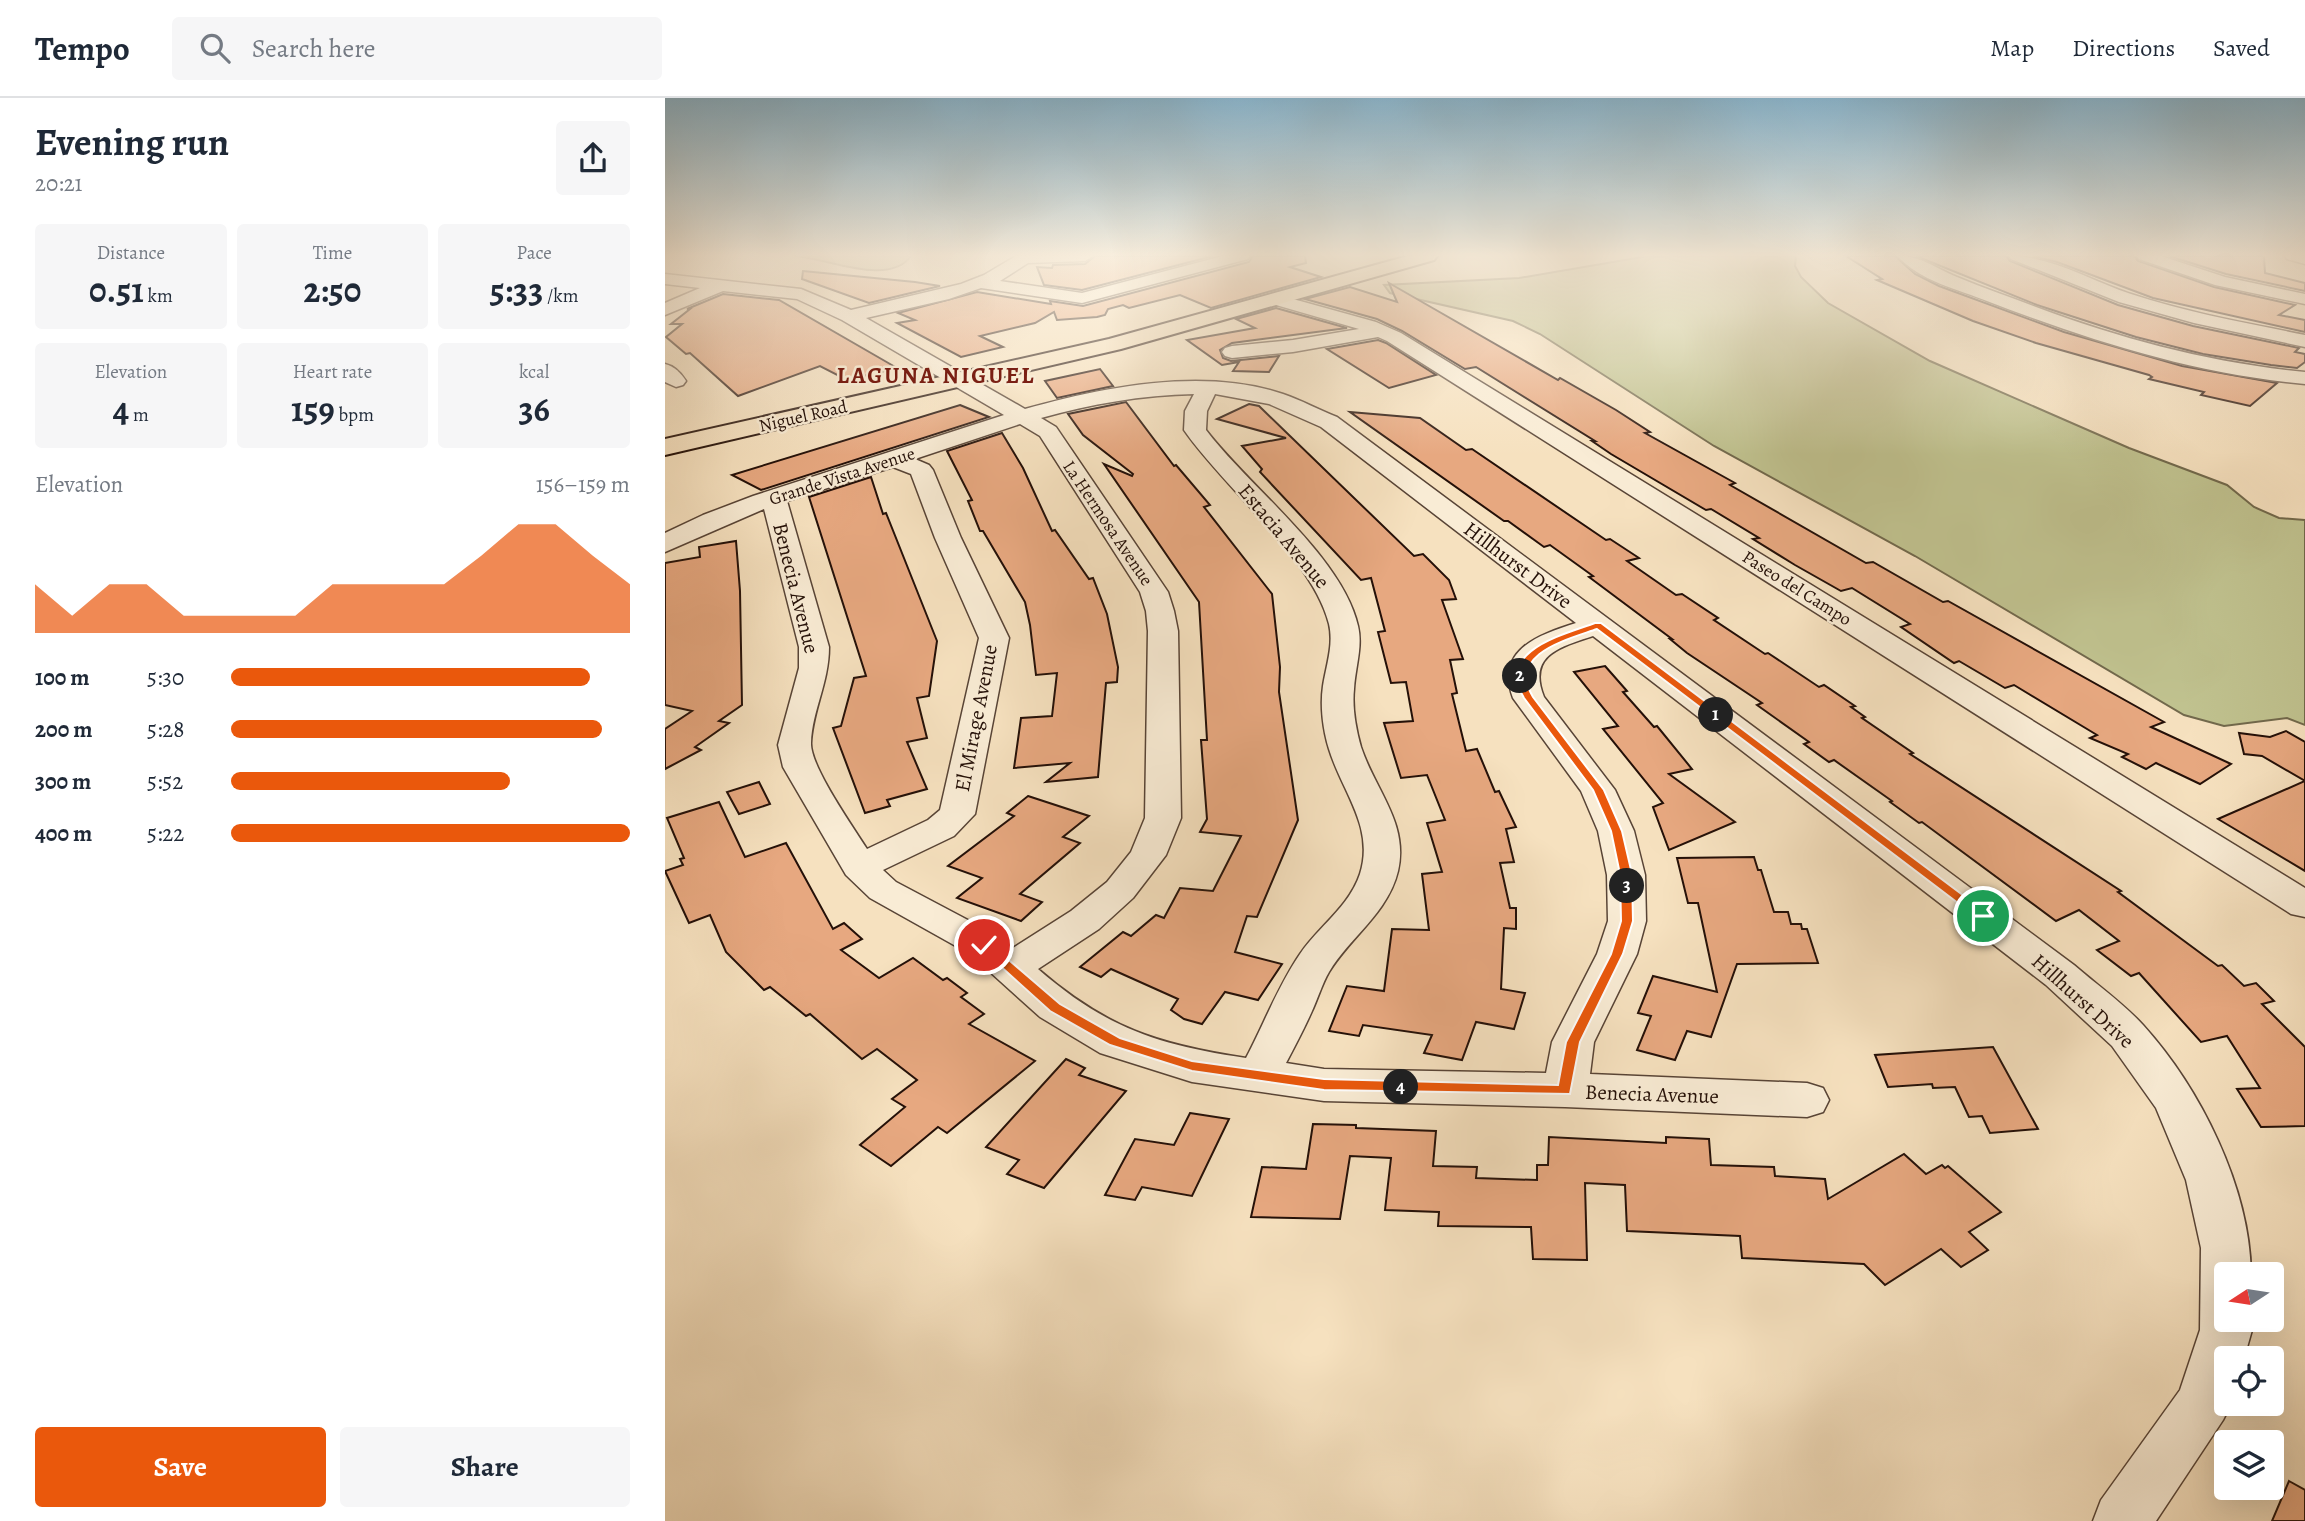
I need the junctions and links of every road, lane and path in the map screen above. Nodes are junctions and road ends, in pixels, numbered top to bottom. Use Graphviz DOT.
graph roads {
  1 [pos="860,322"];
  2 [pos="1161,322"];
  3 [pos="1191,322"];
  4 [pos="1354,322"];
  5 [pos="2062,322"];
  6 [pos="2219,322"];
  7 [pos="1383,331"];
  8 [pos="2305,341"];
  9 [pos="1233,352"];
  10 [pos="954,377"];
  11 [pos="2305,378"];
  12 [pos="1208,388"];
  13 [pos="1023,417"];
  14 [pos="665,438"];
  15 [pos="665,447"];
  16 [pos="894,459"];
  17 [pos="774,499"];
  18 [pos="665,544"];
  19 [pos="1598,625"];
  20 [pos="859,867"];
  21 [pos="2305,905"];
  22 [pos="1011,968"];
  23 [pos="1258,1076"];
  24 [pos="1565,1090"];
  25 [pos="1807,1100"];
  26 [pos="2122,1521"];
  1 -- 10 [label="street, La Hermosa Avenue"];
  2 -- 10 [label="main road, Niguel Road"];
  3 -- 10 [label="main road, Niguel Road"];
  4 -- 7 [label="street, Paseo del Campo"];
  5 -- 11 [label="street"];
  6 -- 8 [label="street"];
  7 -- 9 [label="street"];
  7 -- 21 [label="street, Paseo del Campo"];
  10 -- 13 [label="street, La Hermosa Avenue"];
  10 -- 14 [label="main road, Niguel Road"];
  10 -- 15 [label="main road, Niguel Road"];
  12 -- 13 [label="street, Hillhurst Drive"];
  12 -- 19 [label="street, Hillhurst Drive"];
  12 -- 23 [label="street, Estacia Avenue"];
  13 -- 16 [label="street, Grande Vista Avenue"];
  13 -- 22 [label="street, La Hermosa Avenue"];
  16 -- 17 [label="street, Grande Vista Avenue"];
  16 -- 20 [label="street, El Mirage Avenue"];
  17 -- 18 [label="street, Grande Vista Avenue"];
  17 -- 20 [label="street, Benecia Avenue"];
  19 -- 24 [label="street"];
  19 -- 26 [label="street, Hillhurst Drive"];
  20 -- 22 [label="street, Benecia Avenue"];
  22 -- 23 [label="street, Benecia Avenue"];
  23 -- 24 [label="street, Benecia Avenue"];
  24 -- 25 [label="street, Benecia Avenue"];
}
